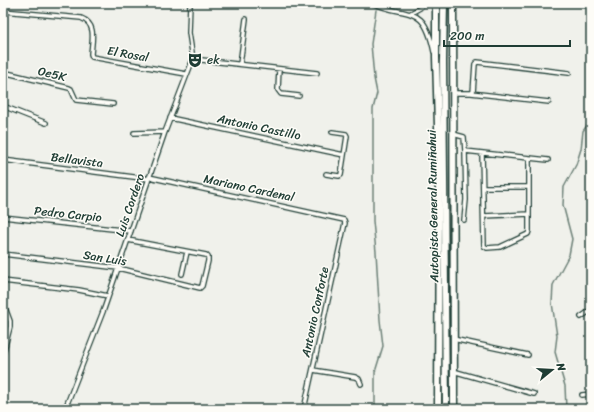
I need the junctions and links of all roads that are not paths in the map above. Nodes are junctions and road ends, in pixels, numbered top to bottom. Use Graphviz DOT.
graph roads {
  1 [pos="190,3"];
  2 [pos="372,3"];
  3 [pos="424,3"];
  4 [pos="436,3"];
  5 [pos="444,3"];
  6 [pos="453,3"];
  7 [pos="3,10"];
  8 [pos="411,13"];
  9 [pos="246,19"];
  10 [pos="436,56"];
  11 [pos="193,60"];
  12 [pos="240,64"];
  13 [pos="280,69"];
  14 [pos="3,72"];
  15 [pos="317,73"];
  16 [pos="569,73"];
  17 [pos="186,74"];
  18 [pos="453,93"];
  19 [pos="473,93"];
  20 [pos="299,96"];
  21 [pos="549,102"];
  22 [pos="113,104"];
  23 [pos="3,106"];
  24 [pos="170,118"];
  25 [pos="46,123"];
  26 [pos="134,132"];
  27 [pos="165,132"];
  28 [pos="332,132"];
  29 [pos="453,134"];
  30 [pos="465,151"];
  31 [pos="482,153"];
  32 [pos="344,155"];
  33 [pos="529,159"];
  34 [pos="3,160"];
  35 [pos="548,160"];
  36 [pos="326,174"];
  37 [pos="149,178"];
  38 [pos="483,187"];
  39 [pos="529,187"];
  40 [pos="529,214"];
  41 [pos="484,216"];
  42 [pos="3,217"];
  43 [pos="344,220"];
  44 [pos="464,220"];
  45 [pos="131,230"];
  46 [pos="128,240"];
  47 [pos="187,252"];
  48 [pos="3,254"];
  49 [pos="118,268"];
  50 [pos="182,274"];
  51 [pos="3,281"];
  52 [pos="108,296"];
  53 [pos="3,302"];
  54 [pos="591,310"];
  55 [pos="581,317"];
  56 [pos="453,338"];
  57 [pos="3,354"];
  58 [pos="528,355"];
  59 [pos="313,370"];
  60 [pos="453,371"];
  61 [pos="360,384"];
  62 [pos="534,394"];
  63 [pos="591,394"];
  64 [pos="582,396"];
  65 [pos="65,409"];
  66 [pos="304,409"];
  67 [pos="438,409"];
  68 [pos="446,409"];
  69 [pos="454,409"];
  1 -- 11 [label="street"];
  2 -- 8 [label="street"];
  3 -- 8 [label="street"];
  4 -- 10 [label="main road"];
  5 -- 68 [label="main road, Autopista General Rumiñahui"];
  6 -- 18 [label="main road, Autopista General Rumiñahui"];
  7 -- 17 [label="street, El Rosal"];
  8 -- 10 [label="street"];
  9 -- 12 [label="street"];
  10 -- 67 [label="main road"];
  11 -- 12 [label="street"];
  11 -- 17 [label="street, Luis Cordero"];
  12 -- 13 [label="street"];
  13 -- 15 [label="street"];
  13 -- 20 [label="street"];
  14 -- 22 [label="street, Oe5K"];
  16 -- 19 [label="street"];
  17 -- 24 [label="street, Luis Cordero"];
  18 -- 19 [label="street"];
  18 -- 29 [label="main road, Autopista General Rumiñahui"];
  19 -- 21 [label="street"];
  23 -- 25 [label="street"];
  24 -- 27 [label="street, Luis Cordero"];
  24 -- 32 [label="street, Antonio Castillo"];
  26 -- 27 [label="street"];
  27 -- 37 [label="street, Luis Cordero"];
  28 -- 32 [label="street"];
  29 -- 30 [label="street"];
  29 -- 56 [label="main road, Autopista General Rumiñahui"];
  30 -- 31 [label="street"];
  30 -- 44 [label="street"];
  31 -- 33 [label="street"];
  31 -- 38 [label="street"];
  32 -- 36 [label="street"];
  33 -- 35 [label="street"];
  33 -- 39 [label="street"];
  34 -- 37 [label="street, Bellavista"];
  37 -- 43 [label="street, Mariano Cardenal"];
  37 -- 45 [label="street, Luis Cordero"];
  38 -- 39 [label="street"];
  38 -- 41 [label="street"];
  39 -- 40 [label="street"];
  40 -- 41 [label="street"];
  40 -- 41 [label="street"];
  42 -- 45 [label="street, Pedro Carpio"];
  43 -- 59 [label="street, Antonio Conforte"];
  45 -- 46 [label="street, Luis Cordero"];
  46 -- 47 [label="street"];
  46 -- 49 [label="street, Luis Cordero"];
  47 -- 49 [label="street, San Luis"];
  47 -- 50 [label="street"];
  48 -- 49 [label="street, San Luis"];
  49 -- 52 [label="street, Luis Cordero"];
  51 -- 52 [label="street"];
  52 -- 65 [label="street, Luis Cordero"];
  53 -- 57 [label="street"];
  54 -- 55 [label="street"];
  56 -- 58 [label="street"];
  56 -- 60 [label="main road, Autopista General Rumiñahui"];
  59 -- 61 [label="street"];
  59 -- 66 [label="street, Antonio Conforte"];
  60 -- 62 [label="street"];
  60 -- 69 [label="main road, Autopista General Rumiñahui"];
  63 -- 64 [label="street"];
}
